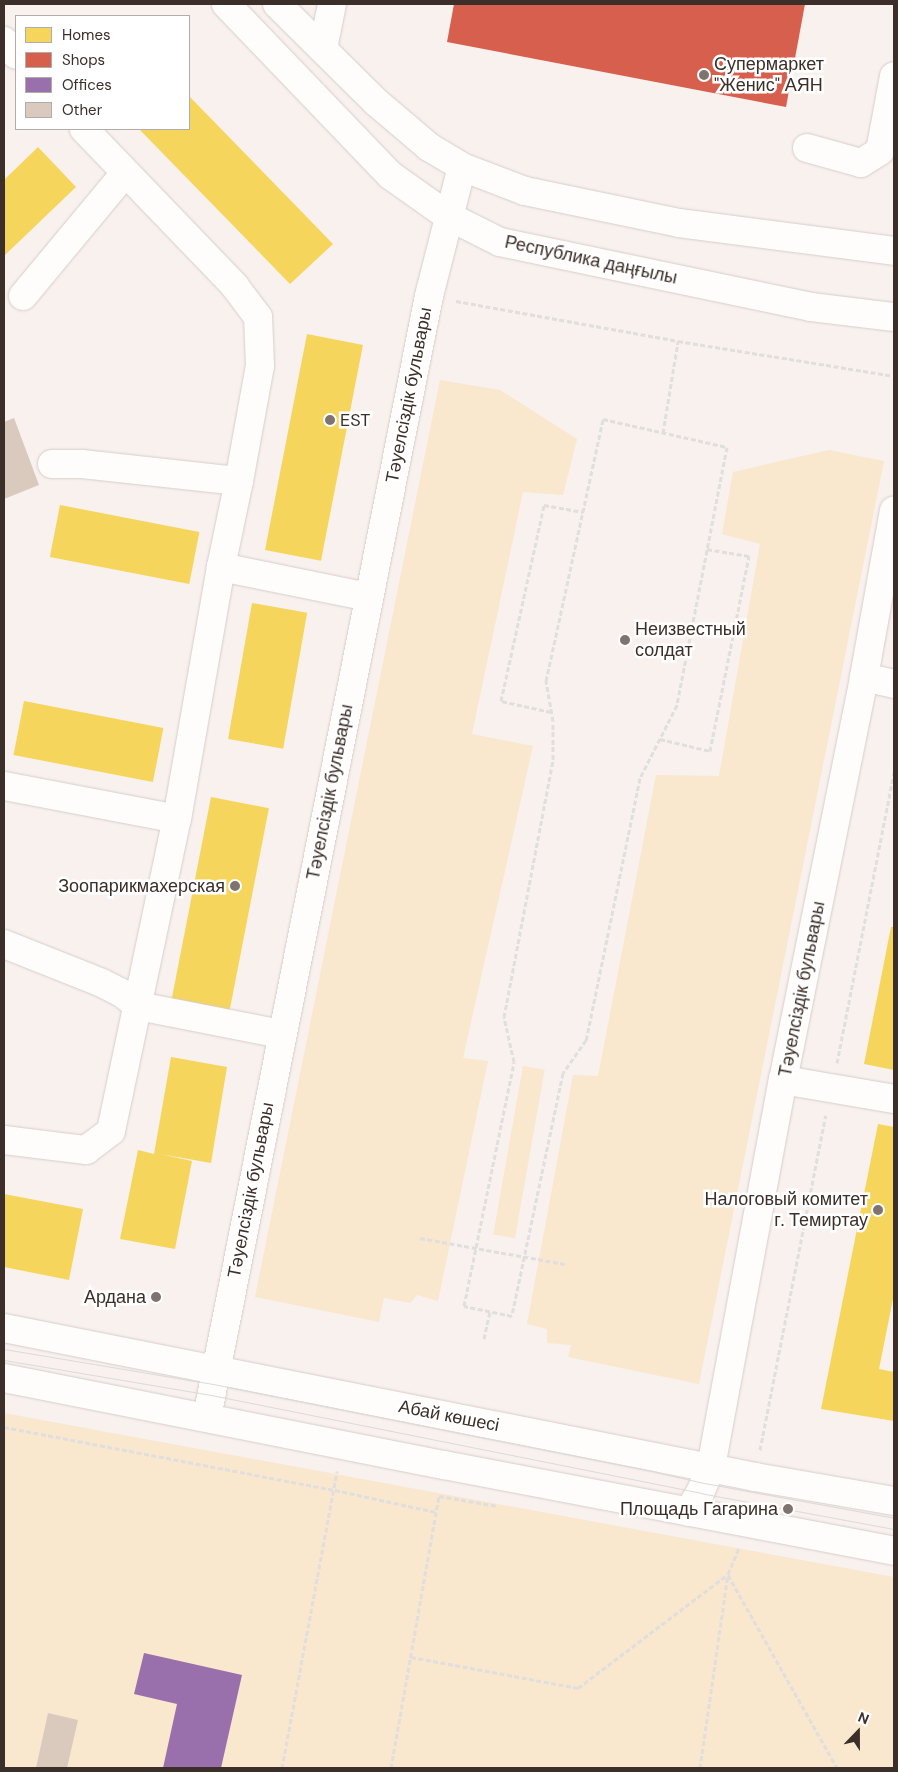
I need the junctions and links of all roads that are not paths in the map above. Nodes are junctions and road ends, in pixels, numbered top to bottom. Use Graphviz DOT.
graph roads {
  1 [pos="226,4"];
  2 [pos="277,4"];
  3 [pos="332,4"];
  4 [pos="4,42"];
  5 [pos="323,49"];
  6 [pos="15,54"];
  7 [pos="894,76"];
  8 [pos="85,130"];
  9 [pos="807,148"];
  10 [pos="462,167"];
  11 [pos="125,173"];
  12 [pos="448,216"];
  13 [pos="894,251"];
  14 [pos="23,296"];
  15 [pos="894,317"];
  16 [pos="52,464"];
  17 [pos="239,481"];
  18 [pos="894,511"];
  19 [pos="221,567"];
  20 [pos="369,597"];
  21 [pos="864,677"];
  22 [pos="894,684"];
  23 [pos="4,786"];
  24 [pos="177,818"];
  25 [pos="4,944"];
  26 [pos="138,1006"];
  27 [pos="281,1034"];
  28 [pos="784,1080"];
  29 [pos="894,1099"];
  30 [pos="4,1140"];
  31 [pos="4,1328"];
  32 [pos="216,1370"];
  33 [pos="4,1378"];
  34 [pos="207,1418"];
  35 [pos="710,1467"];
  36 [pos="894,1502"];
  37 [pos="688,1512"];
  38 [pos="894,1550"];
  1 -- 12 [label="street, Республика даңғылы"];
  2 -- 5 [label="street"];
  3 -- 5 [label="street"];
  4 -- 6 [label="street"];
  5 -- 10 [label="street"];
  7 -- 9 [label="street"];
  8 -- 11 [label="street"];
  10 -- 12 [label="street, Тәуелсіздік бульвары"];
  10 -- 13 [label="street"];
  11 -- 14 [label="street"];
  11 -- 17 [label="street"];
  12 -- 15 [label="street, Республика даңғылы"];
  12 -- 20 [label="street, Тәуелсіздік бульвары"];
  16 -- 17 [label="street"];
  17 -- 19 [label="street"];
  18 -- 21 [label="street, Тәуелсіздік бульвары"];
  19 -- 20 [label="street"];
  19 -- 24 [label="street"];
  20 -- 27 [label="street, Тәуелсіздік бульвары"];
  21 -- 22 [label="street"];
  21 -- 28 [label="street, Тәуелсіздік бульвары"];
  23 -- 24 [label="street"];
  24 -- 26 [label="street"];
  25 -- 26 [label="street"];
  26 -- 27 [label="street"];
  26 -- 30 [label="street"];
  27 -- 32 [label="street, Тәуелсіздік бульвары"];
  28 -- 29 [label="street"];
  28 -- 35 [label="street, Тәуелсіздік бульвары"];
  31 -- 32 [label="street, Абай көшесі"];
  32 -- 34 [label="street, Тәуелсіздік бульвары"];
  32 -- 35 [label="street, Абай көшесі"];
  33 -- 34 [label="street"];
  34 -- 37 [label="street"];
  35 -- 36 [label="street, Абай көшесі"];
  35 -- 37 [label="street, Тәуелсіздік бульвары"];
  37 -- 38 [label="street"];
}
